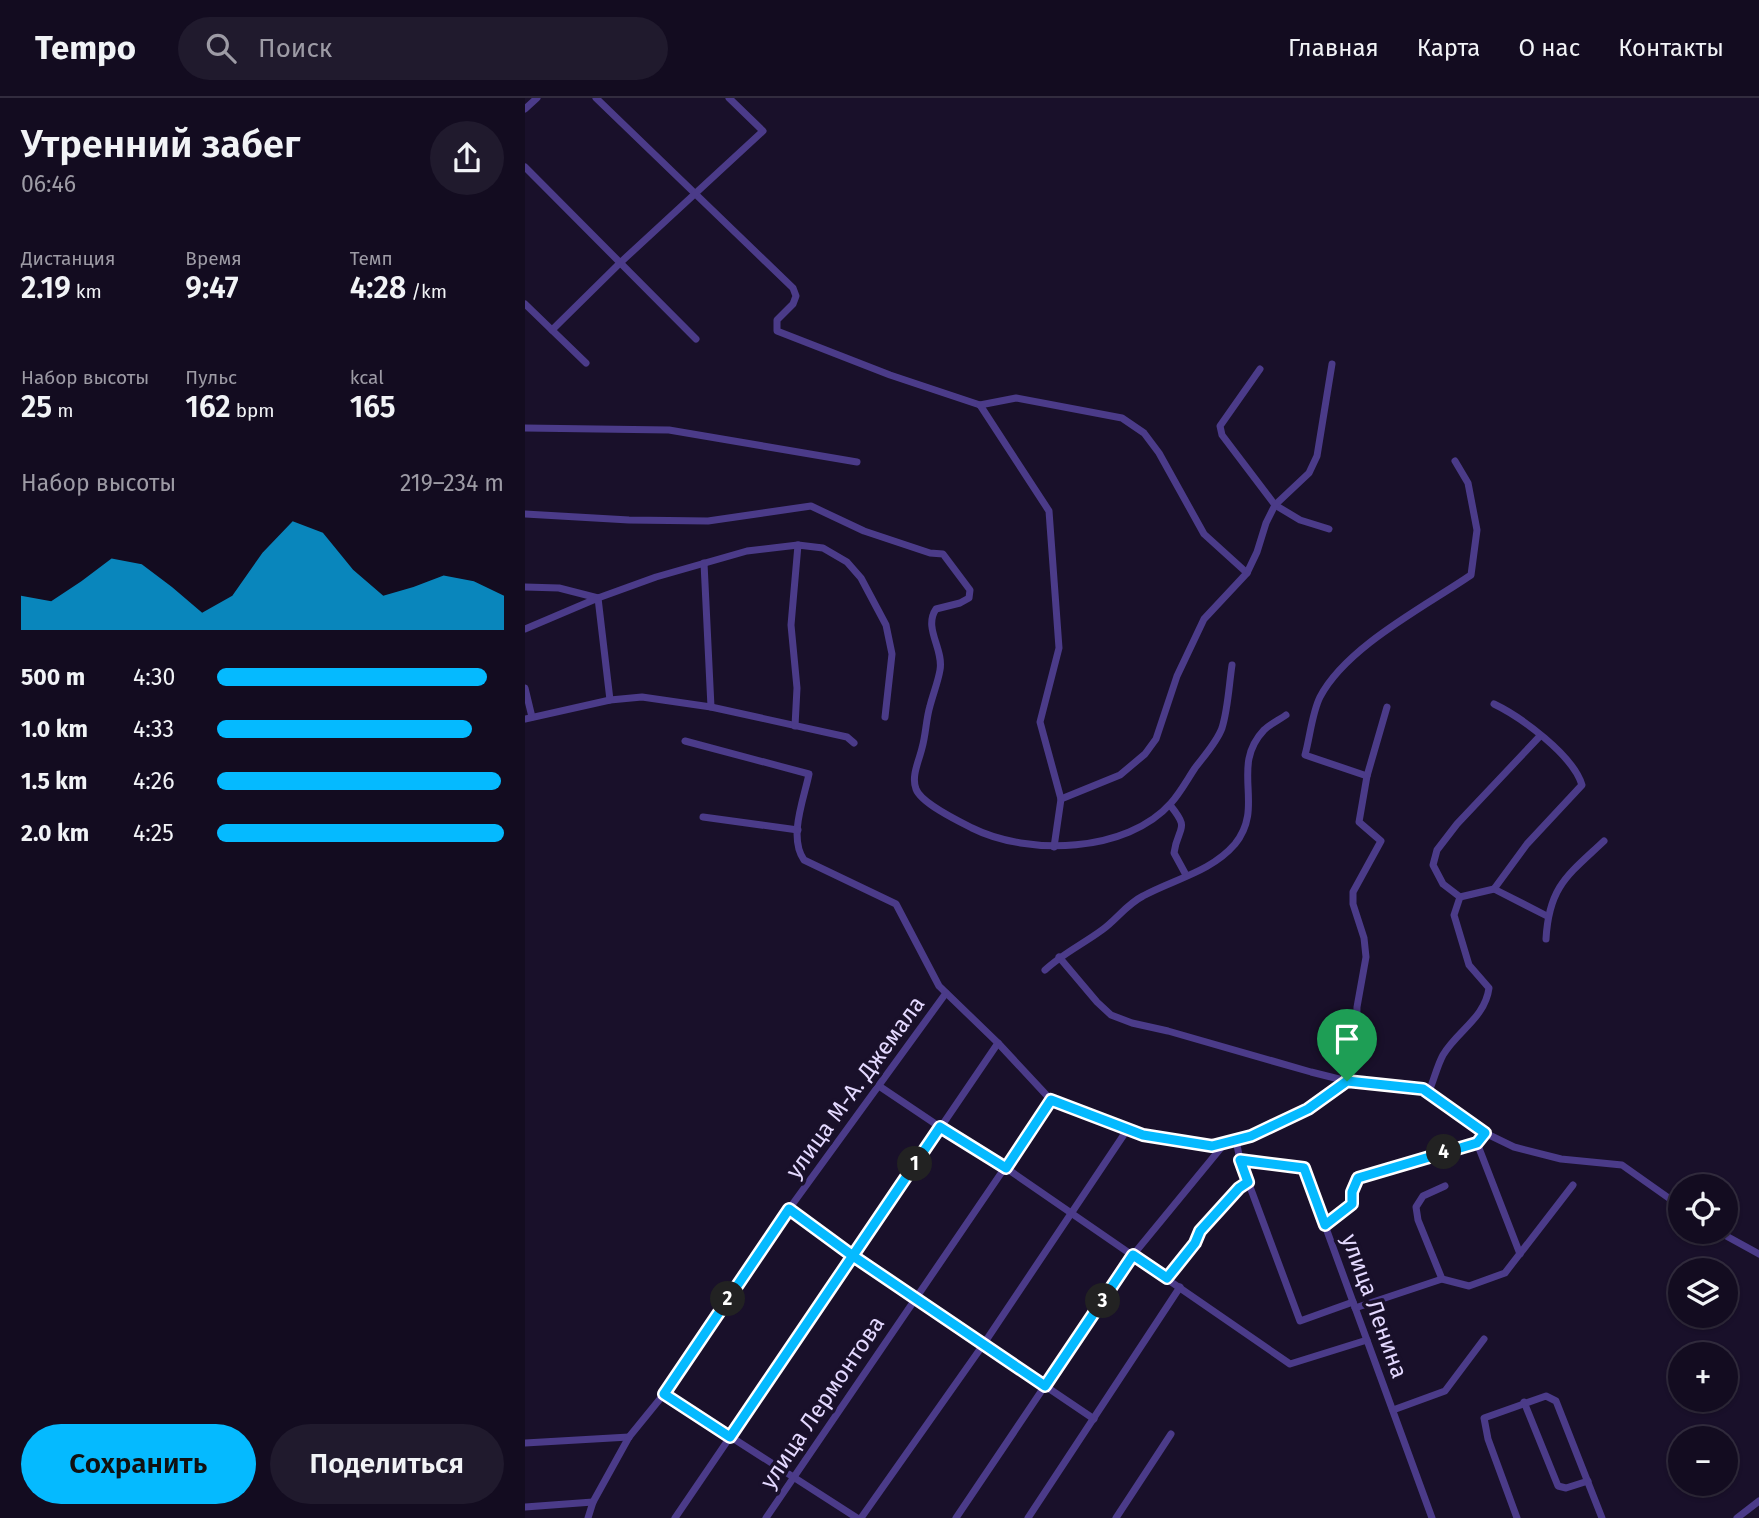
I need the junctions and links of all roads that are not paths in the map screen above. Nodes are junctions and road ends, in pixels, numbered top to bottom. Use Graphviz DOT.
graph roads {
  1 [pos="537,98"];
  2 [pos="596,98"];
  3 [pos="729,98"];
  4 [pos="525,109"];
  5 [pos="525,167"];
  6 [pos="695,194"];
  7 [pos="621,262"];
  8 [pos="525,304"];
  9 [pos="552,330"];
  10 [pos="697,339"];
  11 [pos="586,363"];
  12 [pos="1332,364"];
  13 [pos="1260,369"];
  14 [pos="980,405"];
  15 [pos="525,428"];
  16 [pos="1455,461"];
  17 [pos="857,462"];
  18 [pos="1275,505"];
  19 [pos="525,514"];
  20 [pos="1329,528"];
  21 [pos="798,545"];
  22 [pos="704,563"];
  23 [pos="1247,573"];
  24 [pos="525,587"];
  25 [pos="598,598"];
  26 [pos="525,629"];
  27 [pos="1232,665"];
  28 [pos="525,688"];
  29 [pos="610,701"];
  30 [pos="1494,704"];
  31 [pos="711,707"];
  32 [pos="1387,707"];
  33 [pos="1286,715"];
  34 [pos="885,717"];
  35 [pos="528,718"];
  36 [pos="795,726"];
  37 [pos="1540,736"];
  38 [pos="685,741"];
  39 [pos="854,743"];
  40 [pos="1367,776"];
  41 [pos="1061,799"];
  42 [pos="1170,805"];
  43 [pos="703,817"];
  44 [pos="798,830"];
  45 [pos="1604,841"];
  46 [pos="1054,847"];
  47 [pos="1186,875"];
  48 [pos="1494,889"];
  49 [pos="1460,897"];
  50 [pos="1547,916"];
  51 [pos="1546,939"];
  52 [pos="1059,957"];
  53 [pos="1045,970"];
  54 [pos="947,993"];
  55 [pos="998,1043"];
  56 [pos="1347,1081"];
  57 [pos="879,1086"];
  58 [pos="1429,1091"];
  59 [pos="1051,1100"];
  60 [pos="940,1127"];
  61 [pos="1127,1130"];
  62 [pos="1486,1132"];
  63 [pos="1236,1140"];
  64 [pos="1225,1143"];
  65 [pos="1477,1143"];
  66 [pos="1240,1160"];
  67 [pos="1006,1168"];
  68 [pos="1248,1182"];
  69 [pos="1573,1185"];
  70 [pos="1445,1186"];
  71 [pos="1668,1198"];
  72 [pos="789,1209"];
  73 [pos="1072,1213"];
  74 [pos="1325,1225"];
  75 [pos="1738,1242"];
  76 [pos="1520,1254"];
  77 [pos="1759,1254"];
  78 [pos="1133,1255"];
  79 [pos="853,1256"];
  80 [pos="1167,1278"];
  81 [pos="1442,1279"];
  82 [pos="1180,1287"];
  83 [pos="916,1299"];
  84 [pos="1354,1305"];
  85 [pos="1484,1339"];
  86 [pos="1367,1340"];
  87 [pos="983,1345"];
  88 [pos="1045,1386"];
  89 [pos="664,1394"];
  90 [pos="1524,1402"];
  91 [pos="1393,1410"];
  92 [pos="1094,1419"];
  93 [pos="1171,1434"];
  94 [pos="629,1437"];
  95 [pos="730,1437"];
  96 [pos="525,1443"];
  97 [pos="794,1478"];
  98 [pos="1588,1481"];
  99 [pos="1759,1501"];
  100 [pos="593,1502"];
  101 [pos="525,1507"];
  102 [pos="587,1518"];
  103 [pos="675,1518"];
  104 [pos="767,1518"];
  105 [pos="859,1518"];
  106 [pos="956,1518"];
  107 [pos="1028,1518"];
  108 [pos="1116,1518"];
  109 [pos="1432,1518"];
  110 [pos="1517,1518"];
  111 [pos="1602,1518"];
  112 [pos="1737,1518"];
  1 -- 4 [label="street"];
  2 -- 6 [label="street"];
  3 -- 6 [label="street"];
  5 -- 7 [label="street"];
  6 -- 7 [label="street"];
  6 -- 14 [label="street"];
  7 -- 9 [label="street"];
  7 -- 10 [label="street"];
  8 -- 9 [label="street"];
  9 -- 11 [label="street"];
  12 -- 18 [label="street"];
  13 -- 18 [label="street"];
  14 -- 23 [label="street"];
  14 -- 41 [label="street"];
  15 -- 17 [label="street"];
  16 -- 40 [label="street"];
  18 -- 20 [label="street"];
  18 -- 23 [label="street"];
  19 -- 46 [label="street"];
  21 -- 22 [label="street"];
  21 -- 34 [label="street"];
  21 -- 36 [label="street"];
  22 -- 25 [label="street"];
  22 -- 31 [label="street"];
  23 -- 41 [label="street"];
  24 -- 25 [label="street"];
  25 -- 26 [label="street"];
  25 -- 29 [label="street"];
  27 -- 42 [label="street"];
  28 -- 35 [label="street"];
  29 -- 31 [label="street"];
  29 -- 35 [label="street"];
  30 -- 37 [label="street"];
  31 -- 36 [label="street"];
  32 -- 40 [label="street"];
  33 -- 47 [label="street"];
  36 -- 39 [label="street"];
  37 -- 48 [label="street"];
  37 -- 49 [label="street"];
  38 -- 44 [label="street"];
  40 -- 56 [label="street"];
  41 -- 46 [label="street"];
  42 -- 46 [label="street"];
  42 -- 47 [label="street"];
  43 -- 44 [label="street"];
  44 -- 54 [label="street"];
  45 -- 50 [label="street"];
  47 -- 52 [label="street"];
  48 -- 49 [label="street"];
  48 -- 50 [label="street"];
  49 -- 58 [label="street"];
  50 -- 51 [label="street"];
  52 -- 53 [label="street"];
  52 -- 56 [label="street"];
  54 -- 55 [label="street"];
  54 -- 57 [label="street, улица М-А. Джемала"];
  55 -- 59 [label="street"];
  55 -- 60 [label="street"];
  56 -- 58 [label="street"];
  56 -- 63 [label="street"];
  57 -- 60 [label="street"];
  57 -- 72 [label="street, улица М-А. Джемала"];
  58 -- 62 [label="street"];
  59 -- 61 [label="street"];
  59 -- 67 [label="street, улица Лермонтова"];
  60 -- 67 [label="street"];
  60 -- 79 [label="street"];
  61 -- 64 [label="street"];
  61 -- 73 [label="street"];
  62 -- 65 [label="street"];
  62 -- 71 [label="street"];
  63 -- 64 [label="street"];
  63 -- 66 [label="street"];
  64 -- 78 [label="street"];
  65 -- 74 [label="street"];
  65 -- 76 [label="street"];
  66 -- 68 [label="street"];
  66 -- 74 [label="street, улица Ленина"];
  67 -- 73 [label="street"];
  67 -- 83 [label="street, улица Лермонтова"];
  68 -- 80 [label="street"];
  68 -- 84 [label="street"];
  69 -- 76 [label="street"];
  70 -- 81 [label="street"];
  72 -- 79 [label="street"];
  72 -- 89 [label="street, улица М-А. Джемала"];
  73 -- 78 [label="street"];
  73 -- 87 [label="street"];
  74 -- 84 [label="street, улица Ленина"];
  75 -- 77 [label="street"];
  76 -- 81 [label="street"];
  78 -- 80 [label="street"];
  78 -- 88 [label="street"];
  79 -- 83 [label="street"];
  79 -- 95 [label="street"];
  80 -- 82 [label="street"];
  81 -- 84 [label="street"];
  82 -- 86 [label="street"];
  82 -- 92 [label="street"];
  83 -- 87 [label="street"];
  83 -- 97 [label="street, улица Лермонтова"];
  84 -- 86 [label="street, улица Ленина"];
  85 -- 91 [label="street"];
  86 -- 91 [label="street, улица Ленина"];
  87 -- 88 [label="street"];
  87 -- 105 [label="street"];
  88 -- 92 [label="street"];
  88 -- 106 [label="street"];
  89 -- 94 [label="street, улица М-А. Джемала"];
  89 -- 95 [label="street"];
  90 -- 98 [label="street"];
  90 -- 98 [label="street"];
  90 -- 110 [label="street"];
  91 -- 109 [label="street, улица Ленина"];
  92 -- 107 [label="street"];
  93 -- 108 [label="street"];
  94 -- 96 [label="street"];
  94 -- 100 [label="street, улица М-А. Джемала"];
  95 -- 97 [label="street"];
  95 -- 103 [label="street"];
  97 -- 104 [label="street, улица Лермонтова"];
  97 -- 105 [label="street"];
  98 -- 111 [label="street"];
  99 -- 112 [label="street"];
  100 -- 101 [label="street"];
  100 -- 102 [label="street, улица М-А. Джемала"];
}
